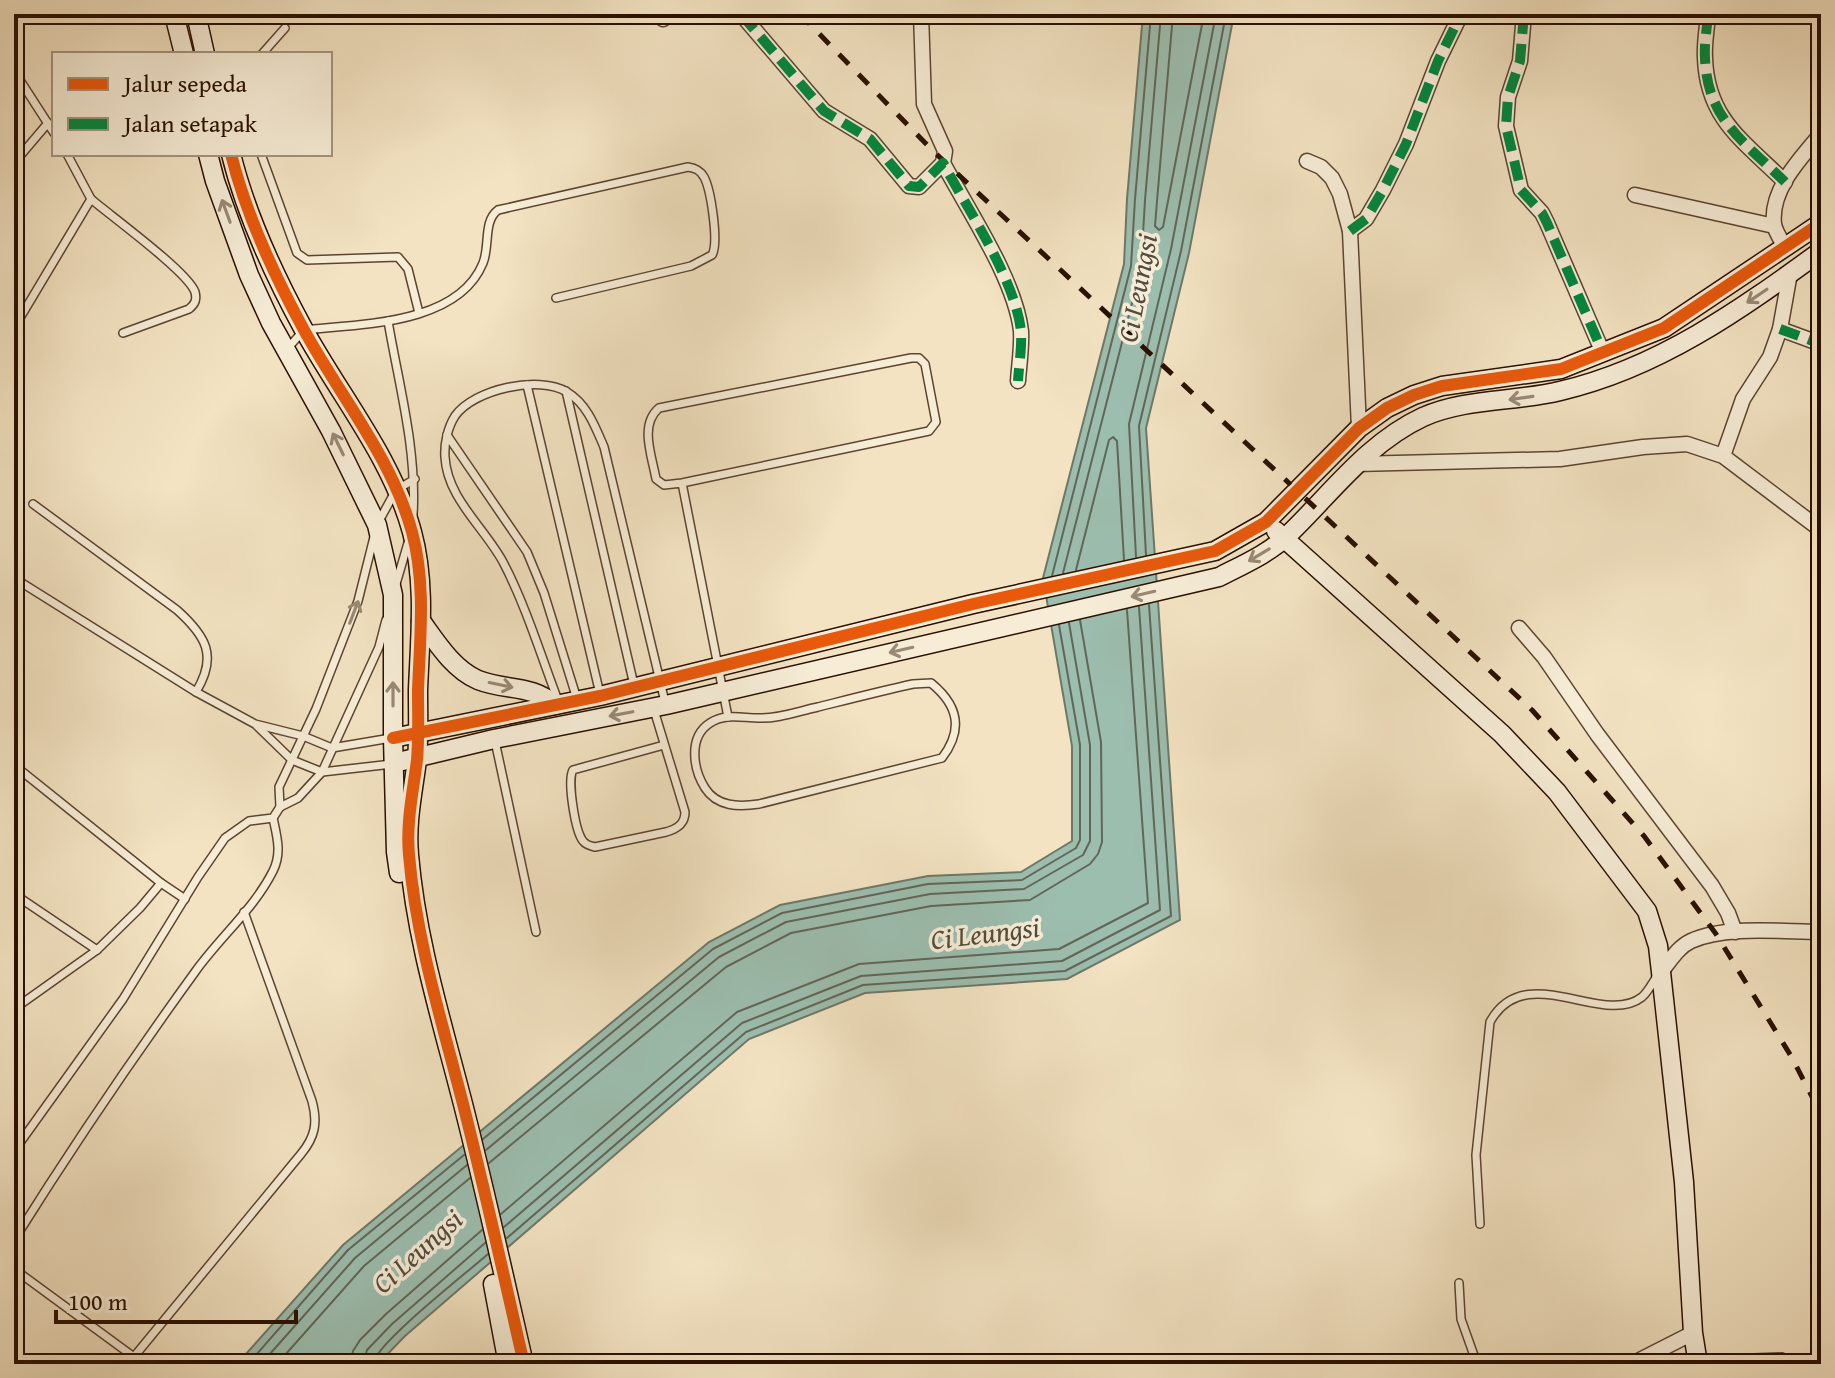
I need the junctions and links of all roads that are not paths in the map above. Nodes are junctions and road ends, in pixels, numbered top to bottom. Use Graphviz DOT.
graph roads {
  1 [pos="174,14"];
  2 [pos="196,14"];
  3 [pos="741,14"];
  4 [pos="921,14"];
  5 [pos="1461,14"];
  6 [pos="1524,14"];
  7 [pos="1708,14"];
  8 [pos="285,28"];
  9 [pos="184,52"];
  10 [pos="205,52"];
  11 [pos="264,52"];
  12 [pos="14,71"];
  13 [pos="48,123"];
  14 [pos="52,130"];
  15 [pos="1821,134"];
  16 [pos="68,156"];
  17 [pos="209,156"];
  18 [pos="232,156"];
  19 [pos="262,156"];
  20 [pos="15,160"];
  21 [pos="1307,161"];
  22 [pos="943,163"];
  23 [pos="1785,182"];
  24 [pos="1635,195"];
  25 [pos="91,199"];
  26 [pos="1821,223"];
  27 [pos="1774,226"];
  28 [pos="1350,231"];
  29 [pos="1785,247"];
  30 [pos="1821,251"];
  31 [pos="1790,273"];
  32 [pos="556,298"];
  33 [pos="419,313"];
  34 [pos="388,321"];
  35 [pos="14,328"];
  36 [pos="1780,329"];
  37 [pos="304,330"];
  38 [pos="123,333"];
  39 [pos="1821,344"];
  40 [pos="287,349"];
  41 [pos="1603,353"];
  42 [pos="1018,381"];
  43 [pos="527,385"];
  44 [pos="566,391"];
  45 [pos="1359,428"];
  46 [pos="447,435"];
  47 [pos="1723,456"];
  48 [pos="1356,464"];
  49 [pos="415,479"];
  50 [pos="682,483"];
  51 [pos="396,490"];
  52 [pos="33,504"];
  53 [pos="1266,522"];
  54 [pos="377,525"];
  55 [pos="1821,530"];
  56 [pos="412,531"];
  57 [pos="1285,539"];
  58 [pos="14,578"];
  59 [pos="393,595"];
  60 [pos="421,621"];
  61 [pos="1519,628"];
  62 [pos="718,668"];
  63 [pos="660,683"];
  64 [pos="635,688"];
  65 [pos="196,692"];
  66 [pos="722,692"];
  67 [pos="600,696"];
  68 [pos="564,704"];
  69 [pos="660,706"];
  70 [pos="728,717"];
  71 [pos="255,724"];
  72 [pos="417,733"];
  73 [pos="303,736"];
  74 [pos="393,738"];
  75 [pos="494,739"];
  76 [pos="664,745"];
  77 [pos="332,748"];
  78 [pos="417,758"];
  79 [pos="292,760"];
  80 [pos="394,763"];
  81 [pos="14,765"];
  82 [pos="322,772"];
  83 [pos="280,807"];
  84 [pos="273,818"];
  85 [pos="161,883"];
  86 [pos="14,894"];
  87 [pos="185,899"];
  88 [pos="244,912"];
  89 [pos="536,932"];
  90 [pos="1735,932"];
  91 [pos="1821,932"];
  92 [pos="97,950"];
  93 [pos="1661,972"];
  94 [pos="14,1009"];
  95 [pos="459,1108"];
  96 [pos="14,1151"];
  97 [pos="1480,1224"];
  98 [pos="14,1240"];
  99 [pos="14,1269"];
  100 [pos="1459,1283"];
  101 [pos="500,1289"];
  102 [pos="1693,1333"];
  103 [pos="1782,1357"];
  104 [pos="131,1360"];
  105 [pos="1698,1362"];
  106 [pos="508,1364"];
  107 [pos="524,1364"];
  108 [pos="1477,1364"];
  109 [pos="1632,1364"];
  1 -- 9 [label="street"];
  2 -- 10 [label="street"];
  3 -- 22 [label="street"];
  4 -- 22 [label="street"];
  5 -- 28 [label="street"];
  6 -- 41 [label="street"];
  7 -- 23 [label="street"];
  8 -- 11 [label="lane"];
  12 -- 13 [label="lane"];
  13 -- 14 [label="lane"];
  13 -- 20 [label="lane"];
  15 -- 23 [label="street"];
  16 -- 25 [label="lane"];
  40 -- 17 [label="street, one-way"];
  18 -- 37 [label="street"];
  19 -- 33 [label="lane"];
  21 -- 28 [label="street"];
  22 -- 42 [label="street"];
  23 -- 27 [label="street"];
  24 -- 27 [label="street"];
  25 -- 35 [label="lane"];
  25 -- 38 [label="lane"];
  26 -- 29 [label="street"];
  27 -- 29 [label="street"];
  28 -- 45 [label="street"];
  29 -- 41 [label="street"];
  30 -- 31 [label="street"];
  31 -- 36 [label="street"];
  31 -- 48 [label="street, one-way"];
  32 -- 33 [label="lane"];
  33 -- 34 [label="lane"];
  34 -- 37 [label="lane"];
  34 -- 49 [label="lane"];
  36 -- 39 [label="street"];
  36 -- 47 [label="street"];
  37 -- 40 [label="lane"];
  37 -- 51 [label="street"];
  54 -- 40 [label="street, one-way"];
  41 -- 45 [label="street"];
  43 -- 44 [label="lane"];
  43 -- 46 [label="lane"];
  43 -- 67 [label="lane"];
  44 -- 63 [label="lane"];
  44 -- 64 [label="lane"];
  45 -- 53 [label="street"];
  46 -- 68 [label="lane"];
  46 -- 68 [label="lane"];
  47 -- 48 [label="street"];
  47 -- 55 [label="street"];
  48 -- 57 [label="street"];
  49 -- 51 [label="lane"];
  49 -- 56 [label="lane"];
  50 -- 50 [label="lane"];
  50 -- 62 [label="lane"];
  51 -- 54 [label="lane"];
  51 -- 56 [label="street"];
  52 -- 65 [label="lane"];
  53 -- 57 [label="street"];
  53 -- 62 [label="street"];
  54 -- 59 [label="street"];
  73 -- 54 [label="lane, one-way"];
  56 -- 59 [label="lane"];
  56 -- 60 [label="street"];
  57 -- 66 [label="street, one-way"];
  57 -- 93 [label="street"];
  58 -- 65 [label="lane"];
  74 -- 59 [label="street, one-way"];
  59 -- 77 [label="lane"];
  60 -- 68 [label="street, one-way"];
  60 -- 72 [label="street"];
  61 -- 90 [label="street"];
  62 -- 63 [label="street"];
  62 -- 66 [label="lane"];
  63 -- 64 [label="street"];
  63 -- 69 [label="lane"];
  64 -- 67 [label="street"];
  65 -- 71 [label="lane"];
  66 -- 69 [label="street"];
  66 -- 70 [label="lane"];
  67 -- 68 [label="street"];
  68 -- 72 [label="street"];
  69 -- 75 [label="street, one-way"];
  69 -- 76 [label="lane"];
  70 -- 70 [label="lane"];
  71 -- 73 [label="lane"];
  71 -- 79 [label="lane"];
  72 -- 74 [label="street"];
  72 -- 78 [label="street"];
  73 -- 77 [label="lane"];
  73 -- 79 [label="lane"];
  74 -- 77 [label="lane"];
  74 -- 80 [label="street"];
  75 -- 78 [label="street"];
  75 -- 89 [label="lane"];
  76 -- 76 [label="lane"];
  77 -- 82 [label="lane"];
  78 -- 80 [label="street"];
  78 -- 95 [label="street"];
  79 -- 82 [label="lane"];
  79 -- 83 [label="lane"];
  80 -- 82 [label="lane"];
  80 -- 95 [label="street"];
  81 -- 85 [label="lane"];
  82 -- 83 [label="lane"];
  83 -- 84 [label="lane"];
  84 -- 87 [label="lane"];
  84 -- 88 [label="lane"];
  85 -- 87 [label="lane"];
  85 -- 92 [label="lane"];
  86 -- 92 [label="lane"];
  87 -- 96 [label="lane"];
  88 -- 98 [label="lane"];
  88 -- 104 [label="lane"];
  90 -- 91 [label="street"];
  90 -- 93 [label="street"];
  92 -- 94 [label="lane"];
  93 -- 97 [label="lane"];
  93 -- 102 [label="street"];
  95 -- 101 [label="street"];
  99 -- 104 [label="lane"];
  100 -- 108 [label="lane"];
  101 -- 106 [label="street"];
  101 -- 107 [label="street"];
  102 -- 105 [label="street"];
  102 -- 109 [label="street"];
  103 -- 105 [label="lane"];
}
